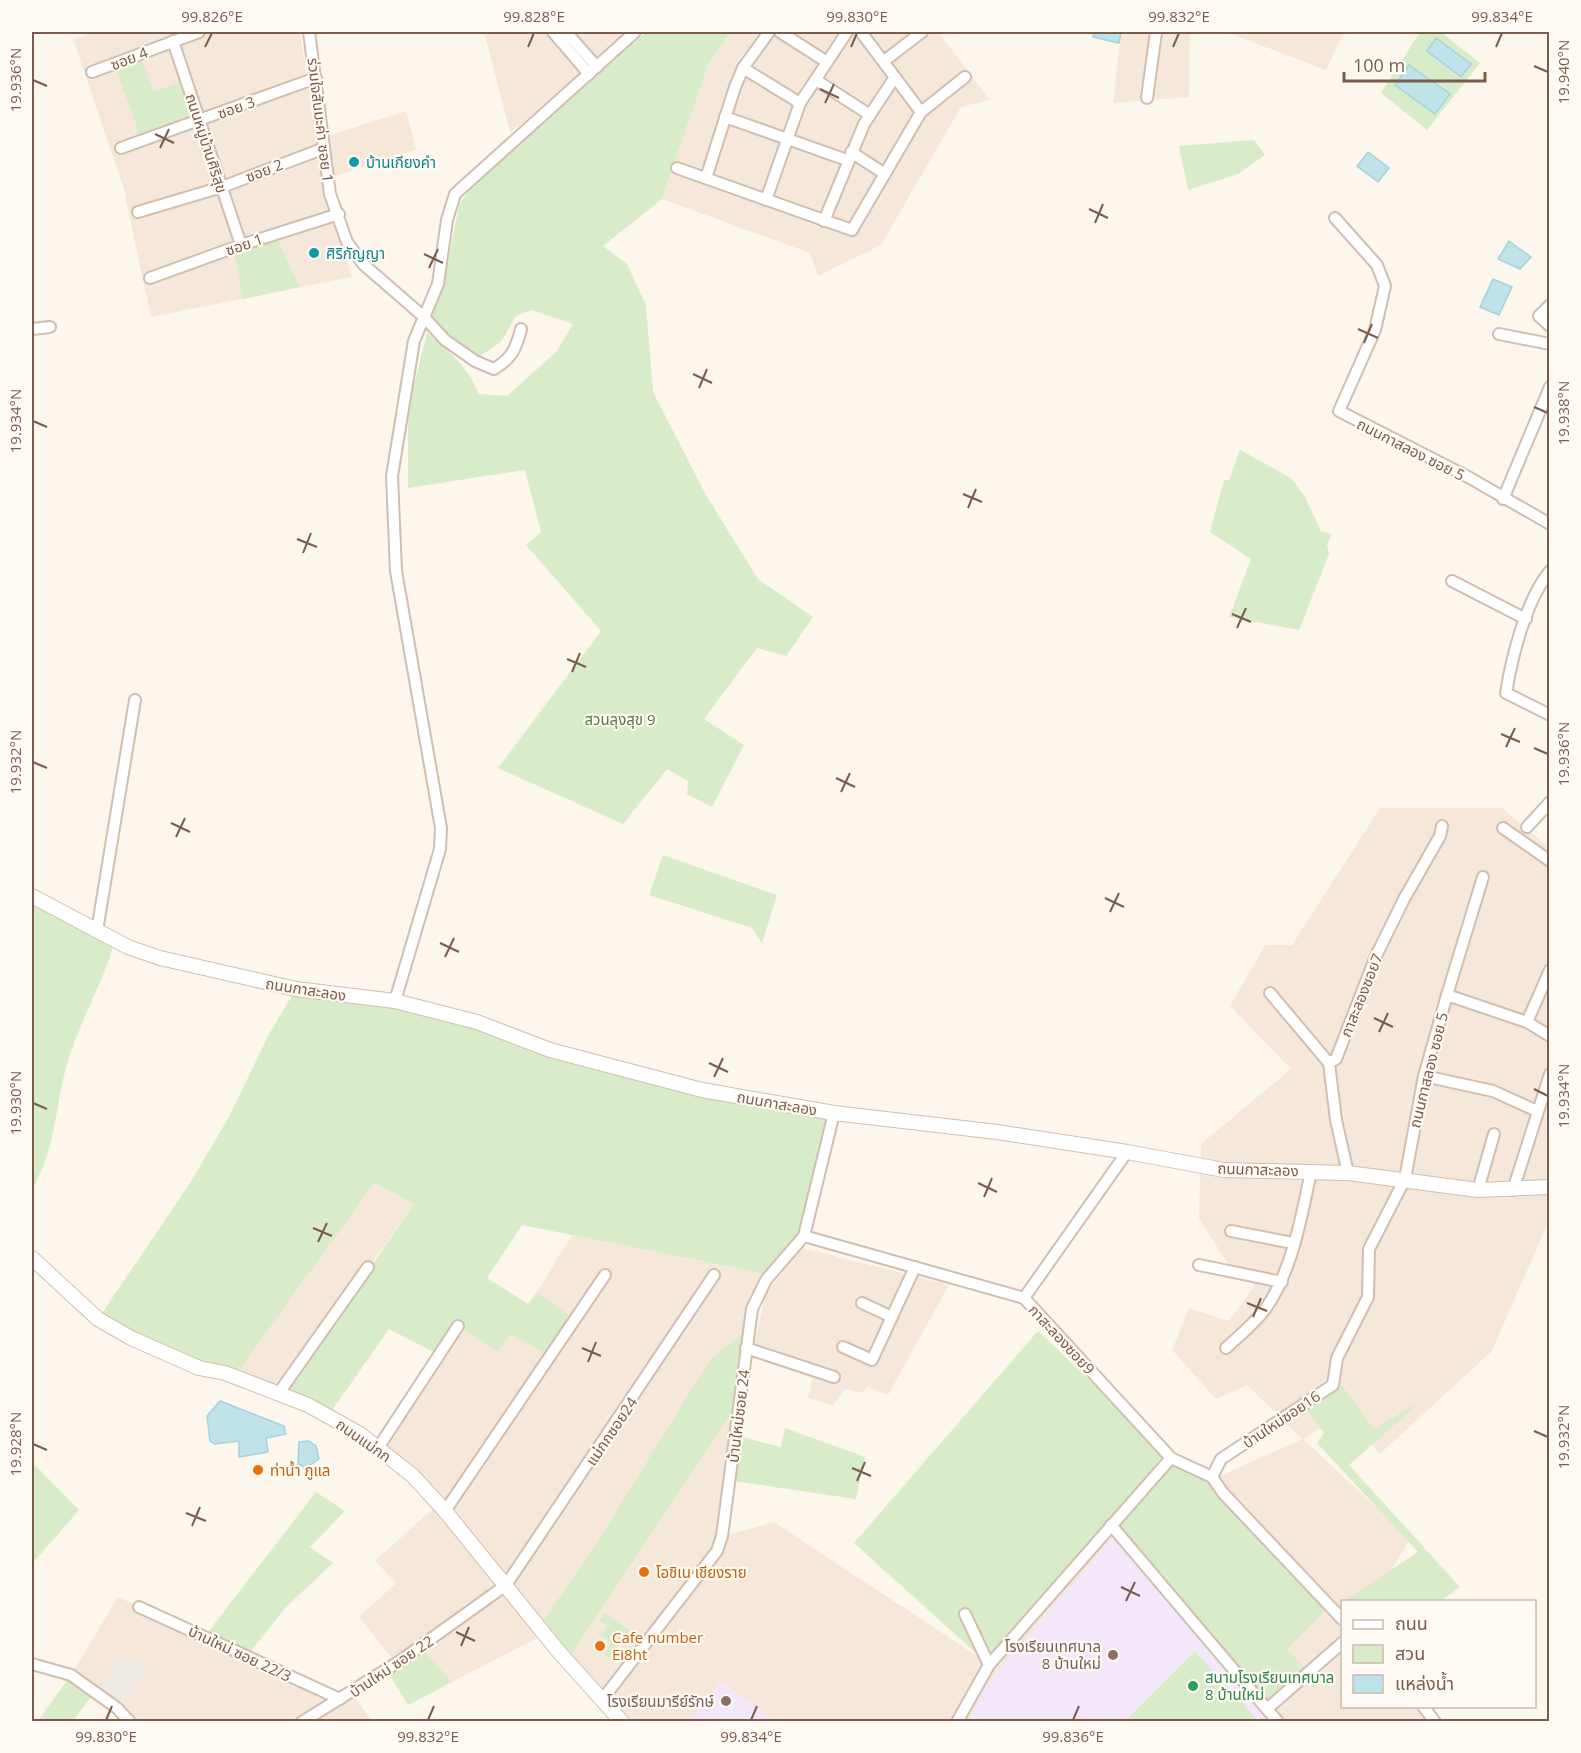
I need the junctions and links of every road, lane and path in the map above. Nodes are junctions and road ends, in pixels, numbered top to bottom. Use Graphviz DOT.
graph roads {
  1 [pos="199,32"];
  2 [pos="309,32"];
  3 [pos="553,32"];
  4 [pos="635,32"];
  5 [pos="769,32"];
  6 [pos="780,32"];
  7 [pos="847,32"];
  8 [pos="861,32"];
  9 [pos="922,32"];
  10 [pos="1156,32"];
  11 [pos="567,35"];
  12 [pos="173,41"];
  13 [pos="884,61"];
  14 [pos="827,62"];
  15 [pos="743,68"];
  16 [pos="593,70"];
  17 [pos="92,72"];
  18 [pos="895,77"];
  19 [pos="965,77"];
  20 [pos="316,78"];
  21 [pos="816,80"];
  22 [pos="1147,98"];
  23 [pos="800,103"];
  24 [pos="921,112"];
  25 [pos="870,115"];
  26 [pos="725,117"];
  27 [pos="199,120"];
  28 [pos="786,140"];
  29 [pos="121,148"];
  30 [pos="322,149"];
  31 [pos="849,156"];
  32 [pos="677,168"];
  33 [pos="885,174"];
  34 [pos="706,178"];
  35 [pos="222,187"];
  36 [pos="766,200"];
  37 [pos="138,213"];
  38 [pos="339,214"];
  39 [pos="1335,218"];
  40 [pos="825,221"];
  41 [pos="241,245"];
  42 [pos="150,278"];
  43 [pos="1550,305"];
  44 [pos="424,317"];
  45 [pos="1550,326"];
  46 [pos="50,327"];
  47 [pos="32,329"];
  48 [pos="521,329"];
  49 [pos="1499,334"];
  50 [pos="1549,340"];
  51 [pos="1550,387"];
  52 [pos="1503,498"];
  53 [pos="1550,524"];
  54 [pos="1550,571"];
  55 [pos="1452,581"];
  56 [pos="1526,619"];
  57 [pos="135,700"];
  58 [pos="1550,715"];
  59 [pos="1550,802"];
  60 [pos="1442,826"];
  61 [pos="1527,827"];
  62 [pos="1503,828"];
  63 [pos="1550,861"];
  64 [pos="1483,877"];
  65 [pos="32,896"];
  66 [pos="97,931"];
  67 [pos="1550,970"];
  68 [pos="1270,993"];
  69 [pos="1447,995"];
  70 [pos="395,1001"];
  71 [pos="1527,1022"];
  72 [pos="1550,1036"];
  73 [pos="1329,1063"];
  74 [pos="1550,1074"];
  75 [pos="1424,1076"];
  76 [pos="1537,1111"];
  77 [pos="834,1113"];
  78 [pos="1494,1134"];
  79 [pos="1127,1152"];
  80 [pos="1311,1171"];
  81 [pos="1348,1173"];
  82 [pos="1405,1179"];
  83 [pos="1550,1187"];
  84 [pos="1478,1190"];
  85 [pos="1513,1190"];
  86 [pos="1231,1231"];
  87 [pos="804,1236"];
  88 [pos="1293,1243"];
  89 [pos="33,1264"];
  90 [pos="1198,1265"];
  91 [pos="368,1267"];
  92 [pos="915,1267"];
  93 [pos="605,1275"];
  94 [pos="714,1275"];
  95 [pos="1282,1282"];
  96 [pos="1024,1298"];
  97 [pos="862,1304"];
  98 [pos="892,1317"];
  99 [pos="458,1326"];
  100 [pos="843,1347"];
  101 [pos="746,1348"];
  102 [pos="1226,1348"];
  103 [pos="834,1377"];
  104 [pos="278,1394"];
  105 [pos="378,1448"];
  106 [pos="1171,1458"];
  107 [pos="1212,1477"];
  108 [pos="445,1511"];
  109 [pos="1111,1525"];
  110 [pos="506,1586"];
  111 [pos="139,1607"];
  112 [pos="965,1614"];
  113 [pos="1341,1618"];
  114 [pos="1341,1644"];
  115 [pos="32,1664"];
  116 [pos="989,1665"];
  117 [pos="340,1699"];
  118 [pos="602,1700"];
  119 [pos="1424,1708"];
  120 [pos="1267,1709"];
  121 [pos="130,1722"];
  122 [pos="302,1722"];
  123 [pos="622,1722"];
  124 [pos="957,1722"];
  125 [pos="1278,1722"];
  126 [pos="1435,1722"];
  1 -- 12 [label="street, ซอย 4"];
  2 -- 20 [label="street, ร่วมใจสันมะค่า ซอย 1"];
  3 -- 11 [label="street"];
  4 -- 16 [label="street"];
  5 -- 15 [label="street"];
  6 -- 14 [label="street"];
  7 -- 14 [label="street"];
  8 -- 13 [label="street"];
  9 -- 13 [label="street"];
  10 -- 22 [label="street"];
  11 -- 16 [label="street"];
  12 -- 17 [label="street, ซอย 4"];
  12 -- 27 [label="street, ถนนหมู่บ้านศิริสุข"];
  13 -- 18 [label="street"];
  14 -- 21 [label="street"];
  15 -- 23 [label="street"];
  15 -- 26 [label="street"];
  16 -- 44 [label="street"];
  18 -- 24 [label="street"];
  18 -- 25 [label="street"];
  19 -- 24 [label="street"];
  20 -- 27 [label="street, ซอย 3"];
  20 -- 30 [label="street, ร่วมใจสันมะค่า ซอย 1"];
  21 -- 23 [label="street"];
  21 -- 25 [label="street"];
  23 -- 28 [label="street"];
  24 -- 33 [label="street"];
  25 -- 31 [label="street"];
  26 -- 28 [label="street"];
  26 -- 34 [label="street"];
  27 -- 29 [label="street, ซอย 3"];
  27 -- 35 [label="street, ถนนหมู่บ้านศิริสุข"];
  28 -- 31 [label="street"];
  28 -- 36 [label="street"];
  30 -- 35 [label="street, ซอย 2"];
  30 -- 38 [label="street, ร่วมใจสันมะค่า ซอย 1"];
  31 -- 33 [label="street"];
  31 -- 40 [label="street"];
  32 -- 34 [label="street"];
  33 -- 40 [label="street"];
  34 -- 36 [label="street"];
  35 -- 37 [label="street, ซอย 2"];
  35 -- 41 [label="street, ถนนหมู่บ้านศิริสุข"];
  36 -- 40 [label="street"];
  38 -- 41 [label="street, ซอย 1"];
  38 -- 44 [label="street, ร่วมใจสันมะค่า ซอย 1"];
  39 -- 52 [label="street, ถนนกาสลอง ซอย 5"];
  41 -- 42 [label="street, ซอย 1"];
  43 -- 45 [label="street"];
  44 -- 48 [label="street, ร่วมใจสันมะค่า ซอย 1"];
  44 -- 70 [label="street"];
  46 -- 47 [label="street"];
  49 -- 50 [label="street"];
  51 -- 52 [label="street"];
  52 -- 53 [label="street, ถนนกาสลอง ซอย 5"];
  54 -- 56 [label="street"];
  55 -- 56 [label="street"];
  56 -- 58 [label="street"];
  57 -- 66 [label="street"];
  59 -- 61 [label="street"];
  60 -- 73 [label="street, กาสะลองซอย7"];
  62 -- 63 [label="street"];
  64 -- 69 [label="street"];
  65 -- 66 [label="street, ถนนกาสะลอง"];
  66 -- 70 [label="street, ถนนกาสะลอง"];
  67 -- 71 [label="street"];
  68 -- 73 [label="street"];
  69 -- 71 [label="street, ถนนกาสลอง ซอย 5"];
  69 -- 75 [label="street, ถนนกาสลอง ซอย 5"];
  70 -- 77 [label="street, ถนนกาสะลอง"];
  71 -- 72 [label="street, ถนนกาสลอง ซอย 5"];
  73 -- 81 [label="street"];
  74 -- 76 [label="street"];
  75 -- 76 [label="street"];
  75 -- 82 [label="street, ถนนกาสลอง ซอย 5"];
  76 -- 85 [label="street"];
  77 -- 79 [label="street, ถนนกาสะลอง"];
  77 -- 87 [label="street, บ้านใหม่ซอย 24"];
  78 -- 84 [label="street"];
  79 -- 80 [label="street, ถนนกาสะลอง"];
  79 -- 96 [label="street, กาสะลองซอย9"];
  80 -- 81 [label="street, ถนนกาสะลอง"];
  80 -- 88 [label="street"];
  81 -- 82 [label="street, ถนนกาสะลอง"];
  82 -- 84 [label="street, ถนนกาสะลอง"];
  82 -- 107 [label="street, บ้านใหม่ซอย16"];
  83 -- 85 [label="street, ถนนกาสะลอง"];
  84 -- 85 [label="street, ถนนกาสะลอง"];
  86 -- 88 [label="street"];
  87 -- 92 [label="street"];
  87 -- 101 [label="street, บ้านใหม่ซอย 24"];
  88 -- 95 [label="street"];
  89 -- 104 [label="street, ถนนแม่กก"];
  90 -- 95 [label="street"];
  91 -- 104 [label="street"];
  92 -- 96 [label="street"];
  92 -- 98 [label="street"];
  93 -- 108 [label="street"];
  94 -- 110 [label="street, แม่กกซอย24"];
  95 -- 102 [label="street"];
  96 -- 106 [label="street, กาสะลองซอย9"];
  97 -- 98 [label="street"];
  98 -- 100 [label="street"];
  99 -- 105 [label="street"];
  101 -- 103 [label="street"];
  101 -- 118 [label="street, บ้านใหม่ซอย 24"];
  104 -- 105 [label="street, ถนนแม่กก"];
  105 -- 108 [label="street, ถนนแม่กก"];
  106 -- 107 [label="street"];
  106 -- 109 [label="street"];
  107 -- 113 [label="street"];
  108 -- 110 [label="street, ถนนแม่กก"];
  109 -- 116 [label="street"];
  109 -- 120 [label="street"];
  110 -- 117 [label="street, บ้านใหม่ ซอย 22"];
  110 -- 118 [label="street, ถนนแม่กก"];
  111 -- 117 [label="street, บ้านใหม่ ซอย 22/3"];
  112 -- 116 [label="street"];
  114 -- 120 [label="street"];
  115 -- 121 [label="street"];
  116 -- 124 [label="street"];
  117 -- 122 [label="street, บ้านใหม่ ซอย 22"];
  118 -- 123 [label="street, ถนนแม่กก"];
  119 -- 126 [label="street"];
  120 -- 125 [label="street"];
}
